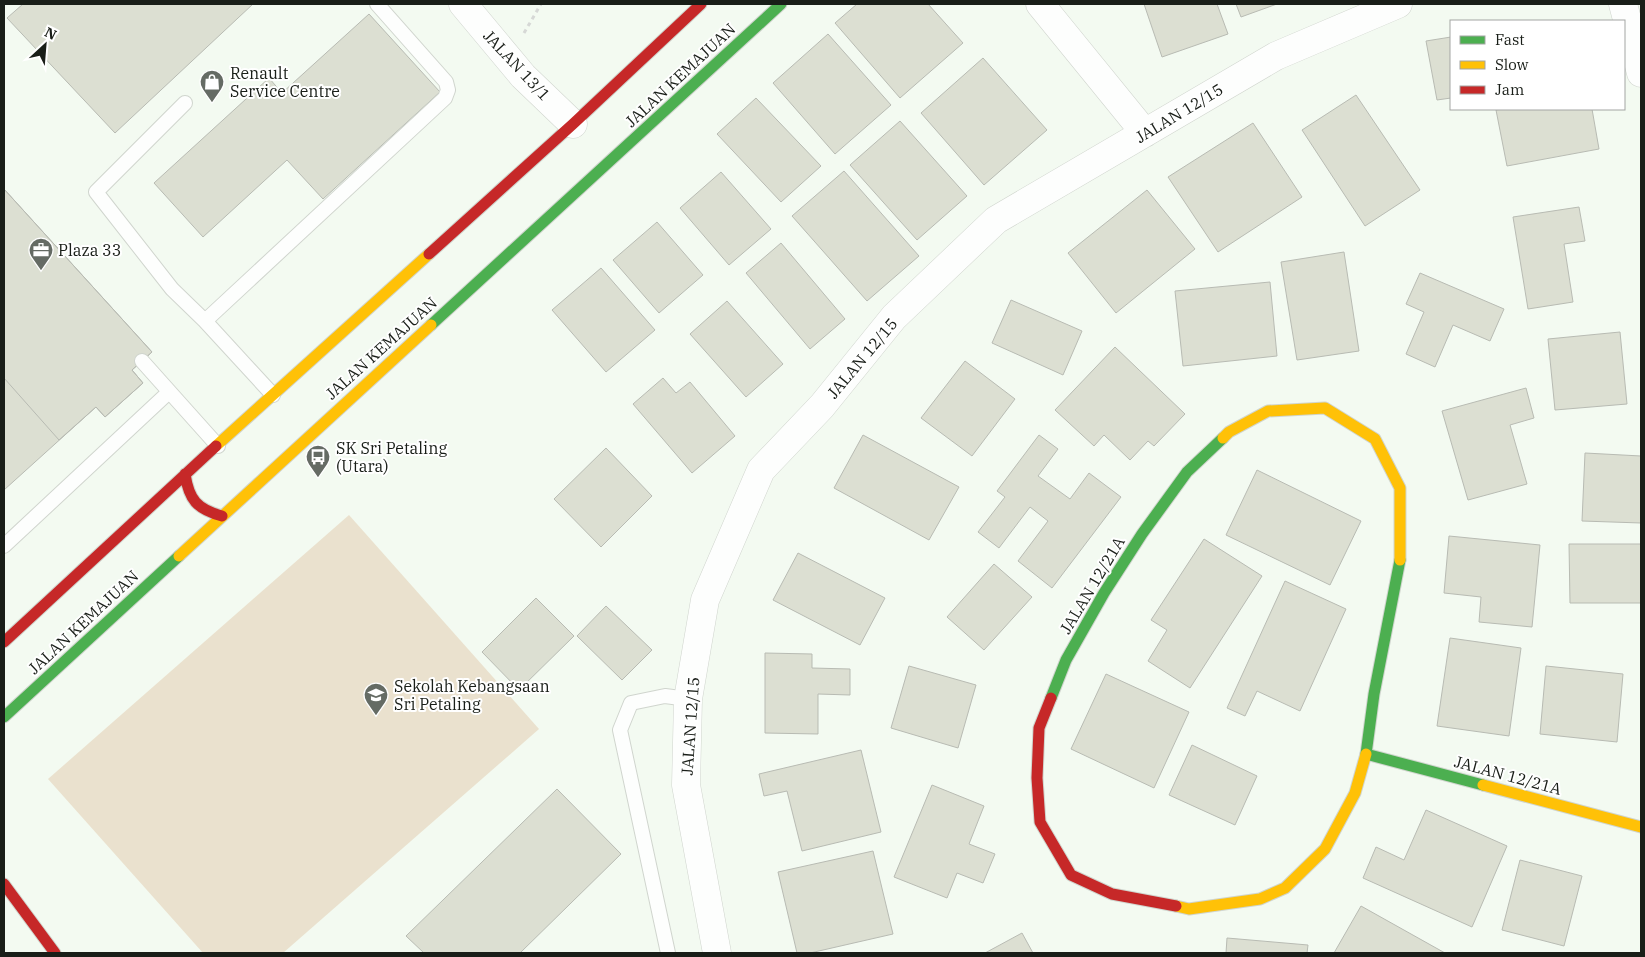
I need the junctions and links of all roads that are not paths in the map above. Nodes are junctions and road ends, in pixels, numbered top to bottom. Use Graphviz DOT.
graph roads {
  1 [pos="377,4"];
  2 [pos="463,4"];
  3 [pos="701,4"];
  4 [pos="781,4"];
  5 [pos="1040,4"];
  6 [pos="1398,4"];
  7 [pos="1623,4"];
  8 [pos="1641,73"];
  9 [pos="184,103"];
  10 [pos="573,124"];
  11 [pos="1145,134"];
  12 [pos="206,321"];
  13 [pos="142,361"];
  14 [pos="169,392"];
  15 [pos="273,395"];
  16 [pos="218,446"];
  17 [pos="184,474"];
  18 [pos="222,516"];
  19 [pos="4,546"];
  20 [pos="4,642"];
  21 [pos="688,699"];
  22 [pos="4,717"];
  23 [pos="1366,754"];
  24 [pos="1641,826"];
  25 [pos="4,884"];
  26 [pos="55,953"];
  27 [pos="668,953"];
  28 [pos="717,953"];
  1 -- 12 [label="lane"];
  2 -- 10 [label="street, JALAN 13/1"];
  3 -- 10 [label="main road"];
  4 -- 18 [label="main road, JALAN KEMAJUAN"];
  5 -- 11 [label="street"];
  6 -- 11 [label="street, JALAN 12/15"];
  7 -- 8 [label="street"];
  9 -- 12 [label="lane"];
  10 -- 15 [label="main road"];
  11 -- 21 [label="street, JALAN 12/15"];
  12 -- 15 [label="lane"];
  13 -- 14 [label="lane"];
  14 -- 16 [label="lane"];
  14 -- 19 [label="lane"];
  15 -- 16 [label="main road"];
  16 -- 17 [label="main road"];
  17 -- 18 [label="main road"];
  17 -- 20 [label="main road"];
  18 -- 22 [label="main road, JALAN KEMAJUAN"];
  21 -- 27 [label="lane"];
  21 -- 28 [label="street, JALAN 12/15"];
  23 -- 23 [label="main road, JALAN 12/21A"];
  23 -- 24 [label="main road, JALAN 12/21A"];
  25 -- 26 [label="main road"];
}
